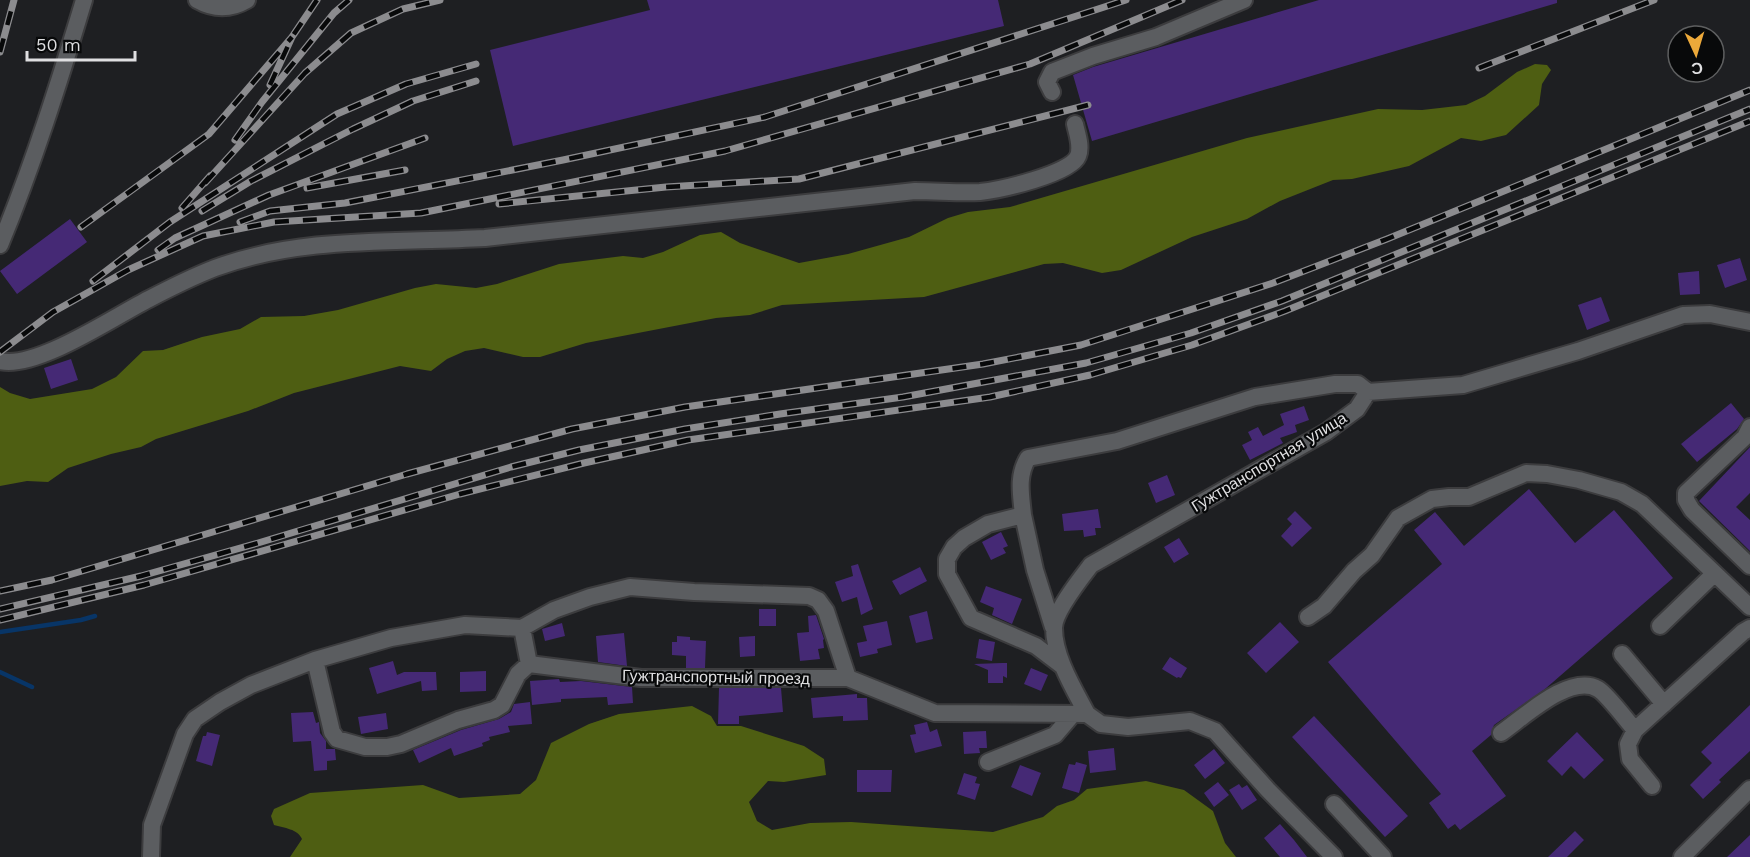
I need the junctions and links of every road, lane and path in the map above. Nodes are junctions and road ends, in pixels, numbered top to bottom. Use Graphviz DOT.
graph roads {
  1 [pos="84,0"];
  2 [pos="196,0"];
  3 [pos="247,0"];
  4 [pos="1244,0"];
  5 [pos="1052,92"];
  6 [pos="1075,124"];
  7 [pos="0,245"];
  8 [pos="1750,322"];
  9 [pos="0,361"];
  10 [pos="1368,392"];
  11 [pos="1750,427"];
  12 [pos="1023,515"];
  13 [pos="1750,566"];
  14 [pos="1714,574"];
  15 [pos="1750,607"];
  16 [pos="1308,617"];
  17 [pos="1659,626"];
  18 [pos="1053,627"];
  19 [pos="522,628"];
  20 [pos="1750,628"];
  21 [pos="1622,654"];
  22 [pos="315,660"];
  23 [pos="529,664"];
  24 [pos="1061,665"];
  25 [pos="848,678"];
  26 [pos="1665,704"];
  27 [pos="1080,714"];
  28 [pos="1635,730"];
  29 [pos="1501,733"];
  30 [pos="988,762"];
  31 [pos="1652,786"];
  32 [pos="1750,789"];
  33 [pos="1334,804"];
  34 [pos="151,857"];
  35 [pos="1334,857"];
  36 [pos="1383,857"];
  37 [pos="1682,857"];
  1 -- 7 [label="street"];
  2 -- 3 [label="street"];
  4 -- 5 [label="street"];
  6 -- 9 [label="street"];
  8 -- 10 [label="street"];
  10 -- 12 [label="street"];
  10 -- 18 [label="street, Гужтранспортная улица"];
  11 -- 13 [label="street"];
  12 -- 18 [label="street"];
  12 -- 24 [label="street"];
  14 -- 15 [label="street"];
  14 -- 16 [label="street"];
  14 -- 17 [label="street"];
  18 -- 24 [label="street"];
  19 -- 22 [label="street"];
  19 -- 23 [label="street"];
  19 -- 25 [label="street"];
  20 -- 26 [label="street"];
  21 -- 26 [label="street"];
  22 -- 23 [label="street"];
  22 -- 34 [label="street"];
  23 -- 25 [label="street, Гужтранспортный проезд"];
  24 -- 27 [label="street"];
  25 -- 27 [label="street, Гужтранспортный проезд"];
  26 -- 28 [label="street"];
  27 -- 30 [label="street"];
  27 -- 35 [label="street, Гужтранспортный проезд"];
  28 -- 29 [label="street"];
  28 -- 31 [label="street"];
  32 -- 37 [label="street"];
  33 -- 36 [label="street"];
}
